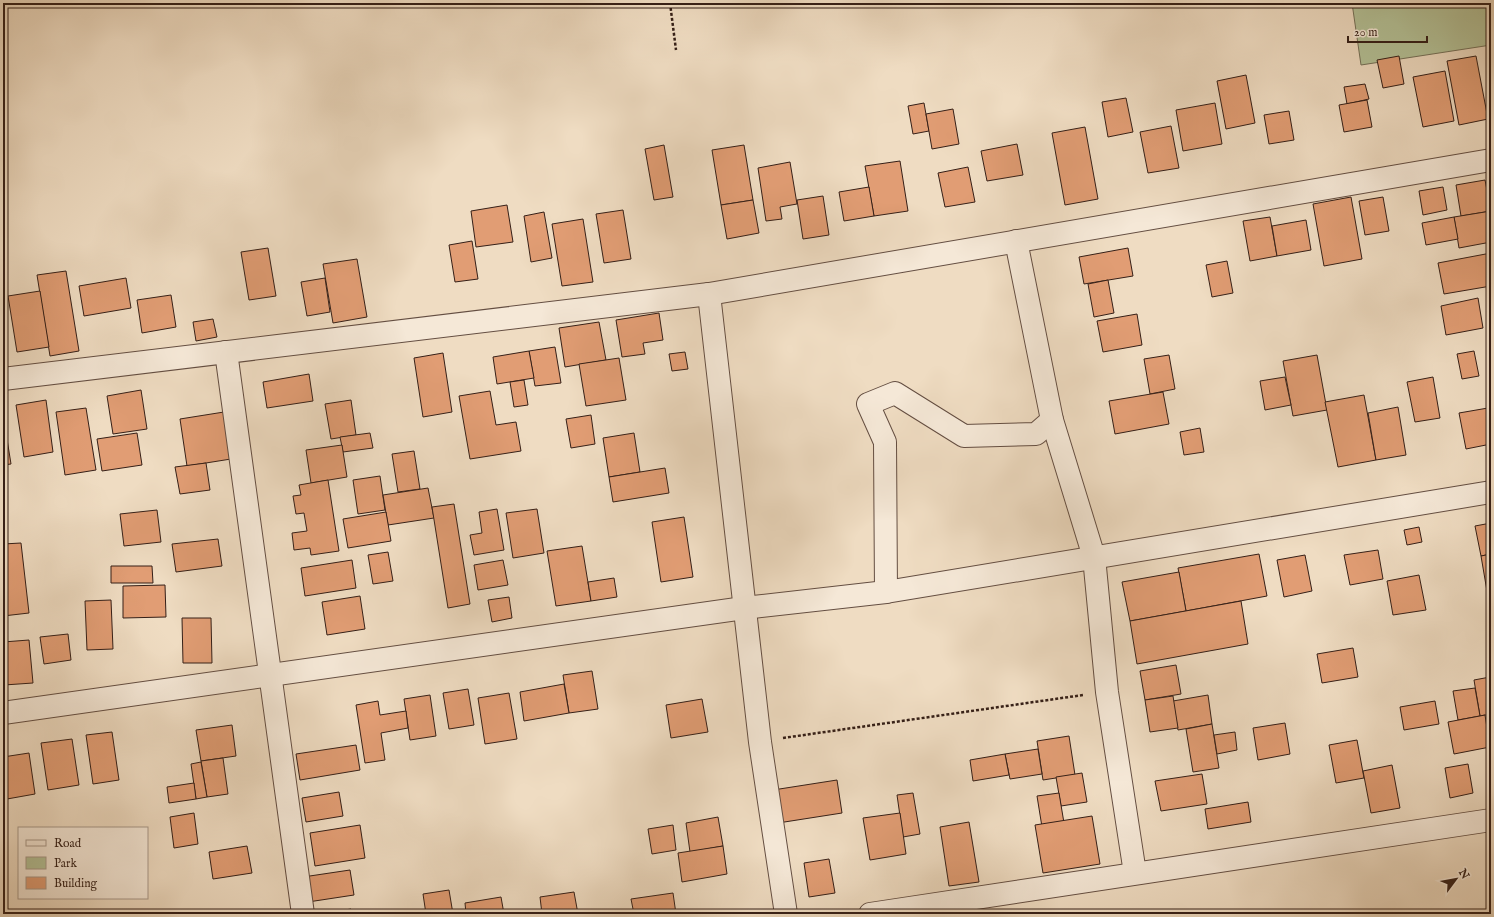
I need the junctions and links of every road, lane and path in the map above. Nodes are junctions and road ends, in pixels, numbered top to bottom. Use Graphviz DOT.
graph roads {
  1 [pos="670,3"];
  2 [pos="676,50"];
  3 [pos="1491,160"];
  4 [pos="1016,241"];
  5 [pos="709,294"];
  6 [pos="226,352"];
  7 [pos="3,379"];
  8 [pos="1052,420"];
  9 [pos="1491,492"];
  10 [pos="1094,557"];
  11 [pos="886,592"];
  12 [pos="744,608"];
  13 [pos="270,676"];
  14 [pos="1107,692"];
  15 [pos="3,713"];
  16 [pos="760,742"];
  17 [pos="1491,820"];
  18 [pos="1135,873"];
  19 [pos="303,914"];
  20 [pos="786,914"];
  21 [pos="870,914"];
  1 -- 2 [label="path"];
  3 -- 4 [label="street"];
  4 -- 5 [label="street"];
  4 -- 8 [label="street"];
  5 -- 6 [label="street"];
  5 -- 12 [label="street"];
  6 -- 7 [label="street"];
  6 -- 13 [label="street"];
  8 -- 10 [label="street"];
  8 -- 11 [label="street"];
  9 -- 10 [label="street"];
  10 -- 11 [label="street"];
  10 -- 14 [label="street"];
  11 -- 12 [label="street"];
  12 -- 13 [label="street"];
  12 -- 16 [label="street"];
  13 -- 15 [label="street"];
  13 -- 19 [label="street"];
  14 -- 16 [label="path"];
  14 -- 18 [label="street"];
  16 -- 20 [label="street"];
  17 -- 18 [label="street"];
  18 -- 21 [label="street"];
}
